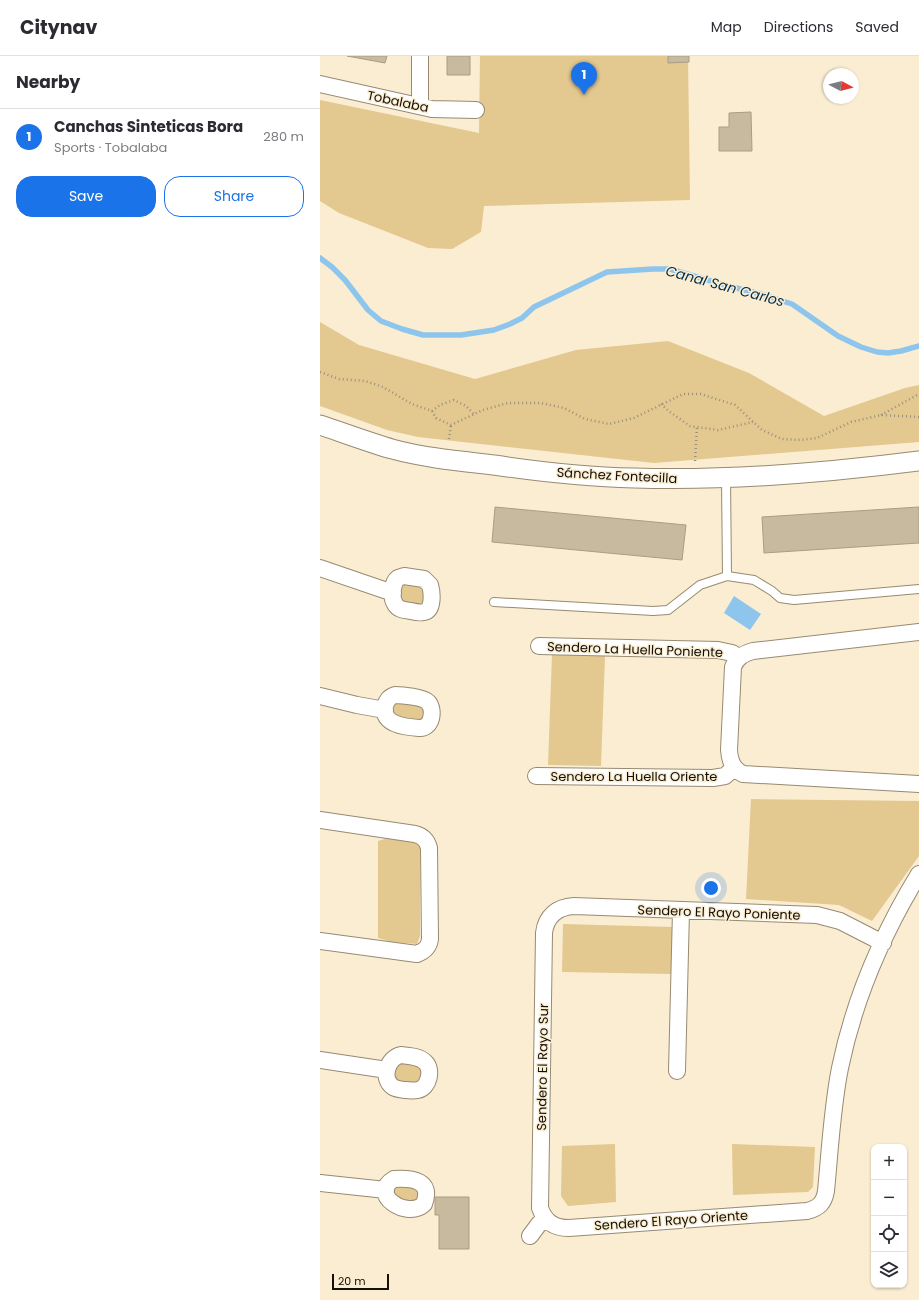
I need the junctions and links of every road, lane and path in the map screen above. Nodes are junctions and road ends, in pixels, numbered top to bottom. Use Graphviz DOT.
graph roads {
  1 [pos="420,56"];
  2 [pos="320,84"];
  3 [pos="420,106"];
  4 [pos="476,110"];
  5 [pos="320,372"];
  6 [pos="919,394"];
  7 [pos="661,404"];
  8 [pos="432,411"];
  9 [pos="474,414"];
  10 [pos="881,415"];
  11 [pos="919,417"];
  12 [pos="754,422"];
  13 [pos="320,425"];
  14 [pos="451,425"];
  15 [pos="697,427"];
  16 [pos="442,438"];
  17 [pos="449,439"];
  18 [pos="457,440"];
  19 [pos="919,461"];
  20 [pos="688,463"];
  21 [pos="726,477"];
  22 [pos="320,568"];
  23 [pos="727,576"];
  24 [pos="919,589"];
  25 [pos="393,593"];
  26 [pos="494,602"];
  27 [pos="919,632"];
  28 [pos="539,646"];
  29 [pos="738,657"];
  30 [pos="320,696"];
  31 [pos="384,710"];
  32 [pos="734,768"];
  33 [pos="536,776"];
  34 [pos="919,784"];
  35 [pos="320,820"];
  36 [pos="919,874"];
  37 [pos="915,891"];
  38 [pos="681,911"];
  39 [pos="552,914"];
  40 [pos="320,941"];
  41 [pos="883,943"];
  42 [pos="320,1060"];
  43 [pos="387,1070"];
  44 [pos="677,1071"];
  45 [pos="320,1182"];
  46 [pos="386,1190"];
  47 [pos="546,1220"];
  48 [pos="530,1236"];
  1 -- 3 [label="street"];
  2 -- 3 [label="street, Tobalaba"];
  3 -- 4 [label="street, Tobalaba"];
  5 -- 8 [label="path"];
  6 -- 10 [label="path"];
  7 -- 9 [label="path"];
  7 -- 12 [label="path"];
  7 -- 15 [label="path"];
  8 -- 9 [label="path"];
  8 -- 14 [label="path"];
  9 -- 14 [label="path"];
  10 -- 11 [label="path"];
  10 -- 12 [label="path"];
  12 -- 15 [label="path"];
  13 -- 21 [label="street, Sánchez Fontecilla"];
  14 -- 17 [label="path"];
  15 -- 20 [label="path"];
  16 -- 17 [label="path"];
  17 -- 18 [label="path"];
  19 -- 21 [label="street, Sánchez Fontecilla"];
  21 -- 23 [label="lane"];
  22 -- 25 [label="street"];
  23 -- 24 [label="lane"];
  23 -- 26 [label="lane"];
  27 -- 29 [label="street, Sendero La Huella Poniente"];
  28 -- 29 [label="street, Sendero La Huella Poniente"];
  29 -- 32 [label="street"];
  30 -- 31 [label="street"];
  32 -- 33 [label="street, Sendero La Huella Oriente"];
  32 -- 34 [label="street, Sendero La Huella Oriente"];
  35 -- 40 [label="street"];
  36 -- 37 [label="street"];
  37 -- 41 [label="street"];
  38 -- 39 [label="street, Sendero El Rayo Poniente"];
  38 -- 41 [label="street, Sendero El Rayo Poniente"];
  38 -- 44 [label="street"];
  39 -- 47 [label="street, Sendero El Rayo Sur"];
  41 -- 47 [label="street, Sendero El Rayo Oriente"];
  42 -- 43 [label="street"];
  45 -- 46 [label="street"];
  47 -- 48 [label="street"];
}
